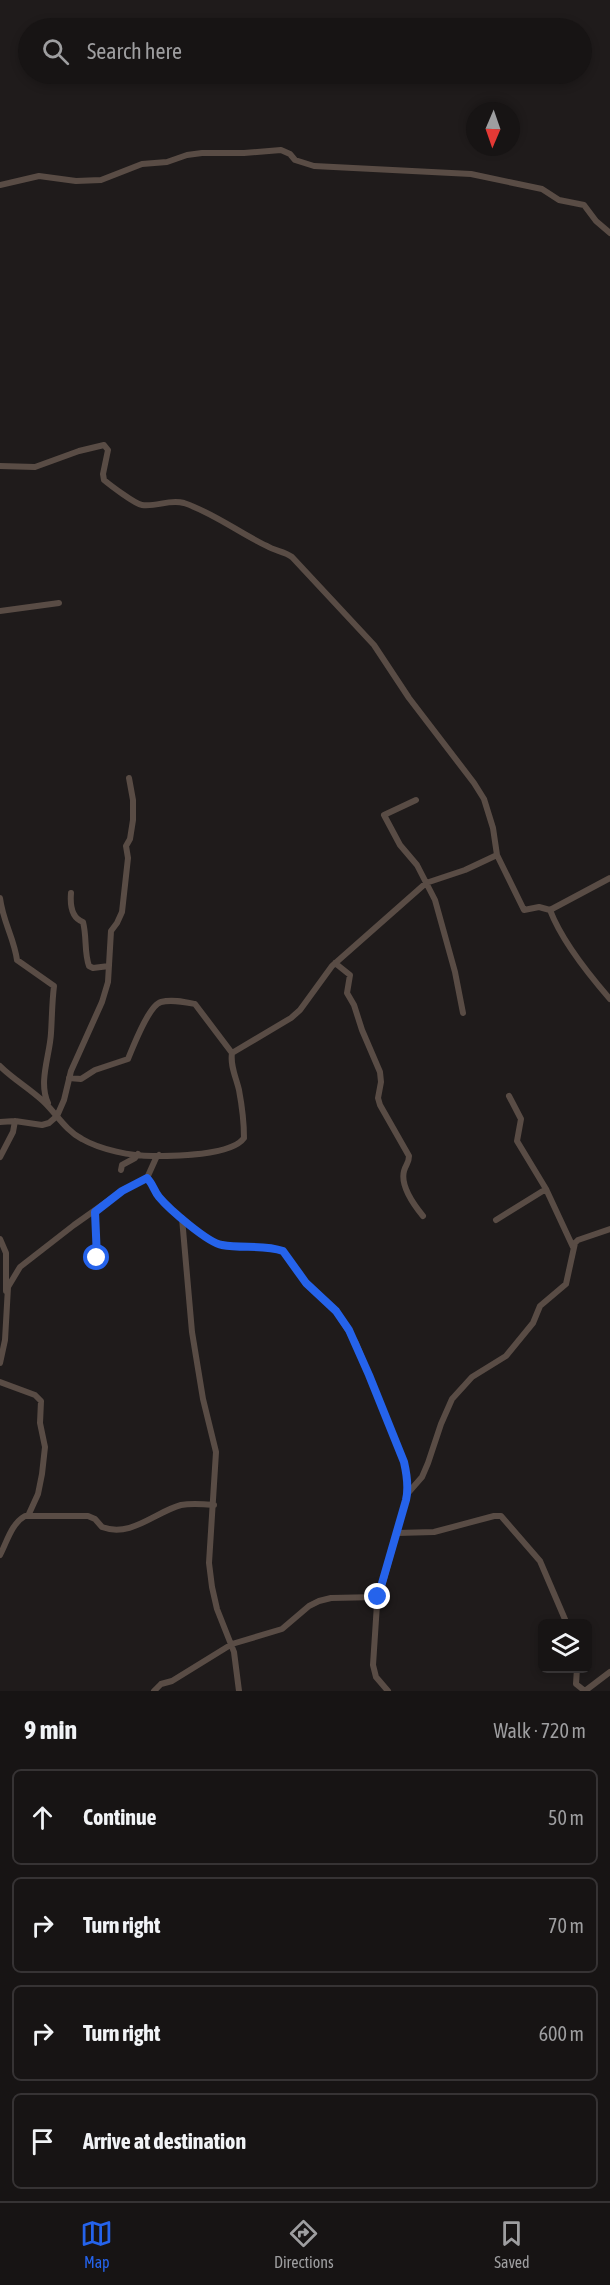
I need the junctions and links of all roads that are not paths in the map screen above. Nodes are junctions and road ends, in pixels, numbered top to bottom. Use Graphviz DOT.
graph roads {
  1 [pos="0,184"];
  2 [pos="610,233"];
  3 [pos="0,466"];
  4 [pos="59,603"];
  5 [pos="0,612"];
  6 [pos="129,778"];
  7 [pos="416,800"];
  8 [pos="496,855"];
  9 [pos="610,878"];
  10 [pos="426,883"];
  11 [pos="71,894"];
  12 [pos="0,898"];
  13 [pos="550,910"];
  14 [pos="335,963"];
  15 [pos="110,966"];
  16 [pos="610,999"];
  17 [pos="463,1013"];
  18 [pos="232,1053"];
  19 [pos="0,1066"];
  20 [pos="69,1078"];
  21 [pos="509,1096"];
  22 [pos="50,1107"];
  23 [pos="57,1116"];
  24 [pos="0,1122"];
  25 [pos="15,1122"];
  26 [pos="138,1154"];
  27 [pos="160,1155"];
  28 [pos="0,1157"];
  29 [pos="122,1170"];
  30 [pos="147,1178"];
  31 [pos="546,1190"];
  32 [pos="95,1212"];
  33 [pos="423,1216"];
  34 [pos="182,1218"];
  35 [pos="496,1220"];
  36 [pos="610,1228"];
  37 [pos="0,1239"];
  38 [pos="575,1252"];
  39 [pos="97,1258"];
  40 [pos="6,1298"];
  41 [pos="0,1363"];
  42 [pos="0,1382"];
  43 [pos="407,1493"];
  44 [pos="214,1505"];
  45 [pos="28,1516"];
  46 [pos="397,1533"];
  47 [pos="0,1555"];
  48 [pos="378,1597"];
  49 [pos="565,1619"];
  50 [pos="232,1644"];
  51 [pos="610,1672"];
  52 [pos="577,1673"];
  53 [pos="154,1691"];
  54 [pos="239,1691"];
  55 [pos="388,1691"];
  56 [pos="585,1691"];
  1 -- 2 [label="street"];
  3 -- 8 [label="street"];
  4 -- 5 [label="street"];
  6 -- 15 [label="street"];
  7 -- 10 [label="street"];
  8 -- 10 [label="street"];
  8 -- 13 [label="street"];
  9 -- 13 [label="street"];
  10 -- 14 [label="street"];
  10 -- 17 [label="street"];
  11 -- 15 [label="street"];
  12 -- 22 [label="street"];
  13 -- 16 [label="street"];
  14 -- 18 [label="street"];
  14 -- 33 [label="street"];
  15 -- 20 [label="street"];
  18 -- 20 [label="street"];
  18 -- 27 [label="street"];
  19 -- 22 [label="street"];
  20 -- 23 [label="street"];
  21 -- 31 [label="street"];
  22 -- 23 [label="street"];
  23 -- 25 [label="street"];
  23 -- 26 [label="street"];
  24 -- 25 [label="street"];
  25 -- 28 [label="street"];
  26 -- 27 [label="street"];
  26 -- 29 [label="street"];
  27 -- 30 [label="street"];
  30 -- 32 [label="street"];
  30 -- 34 [label="street"];
  31 -- 35 [label="street"];
  31 -- 38 [label="street"];
  32 -- 39 [label="street"];
  32 -- 40 [label="street"];
  34 -- 43 [label="street"];
  34 -- 44 [label="street"];
  36 -- 38 [label="street"];
  37 -- 40 [label="street"];
  38 -- 43 [label="street"];
  40 -- 41 [label="street"];
  42 -- 45 [label="street"];
  43 -- 46 [label="street"];
  44 -- 45 [label="street"];
  44 -- 50 [label="street"];
  45 -- 47 [label="street"];
  46 -- 48 [label="street"];
  46 -- 49 [label="street"];
  48 -- 50 [label="street"];
  48 -- 55 [label="street"];
  50 -- 53 [label="street"];
  50 -- 54 [label="street"];
  51 -- 56 [label="street"];
  52 -- 56 [label="street"];
}
